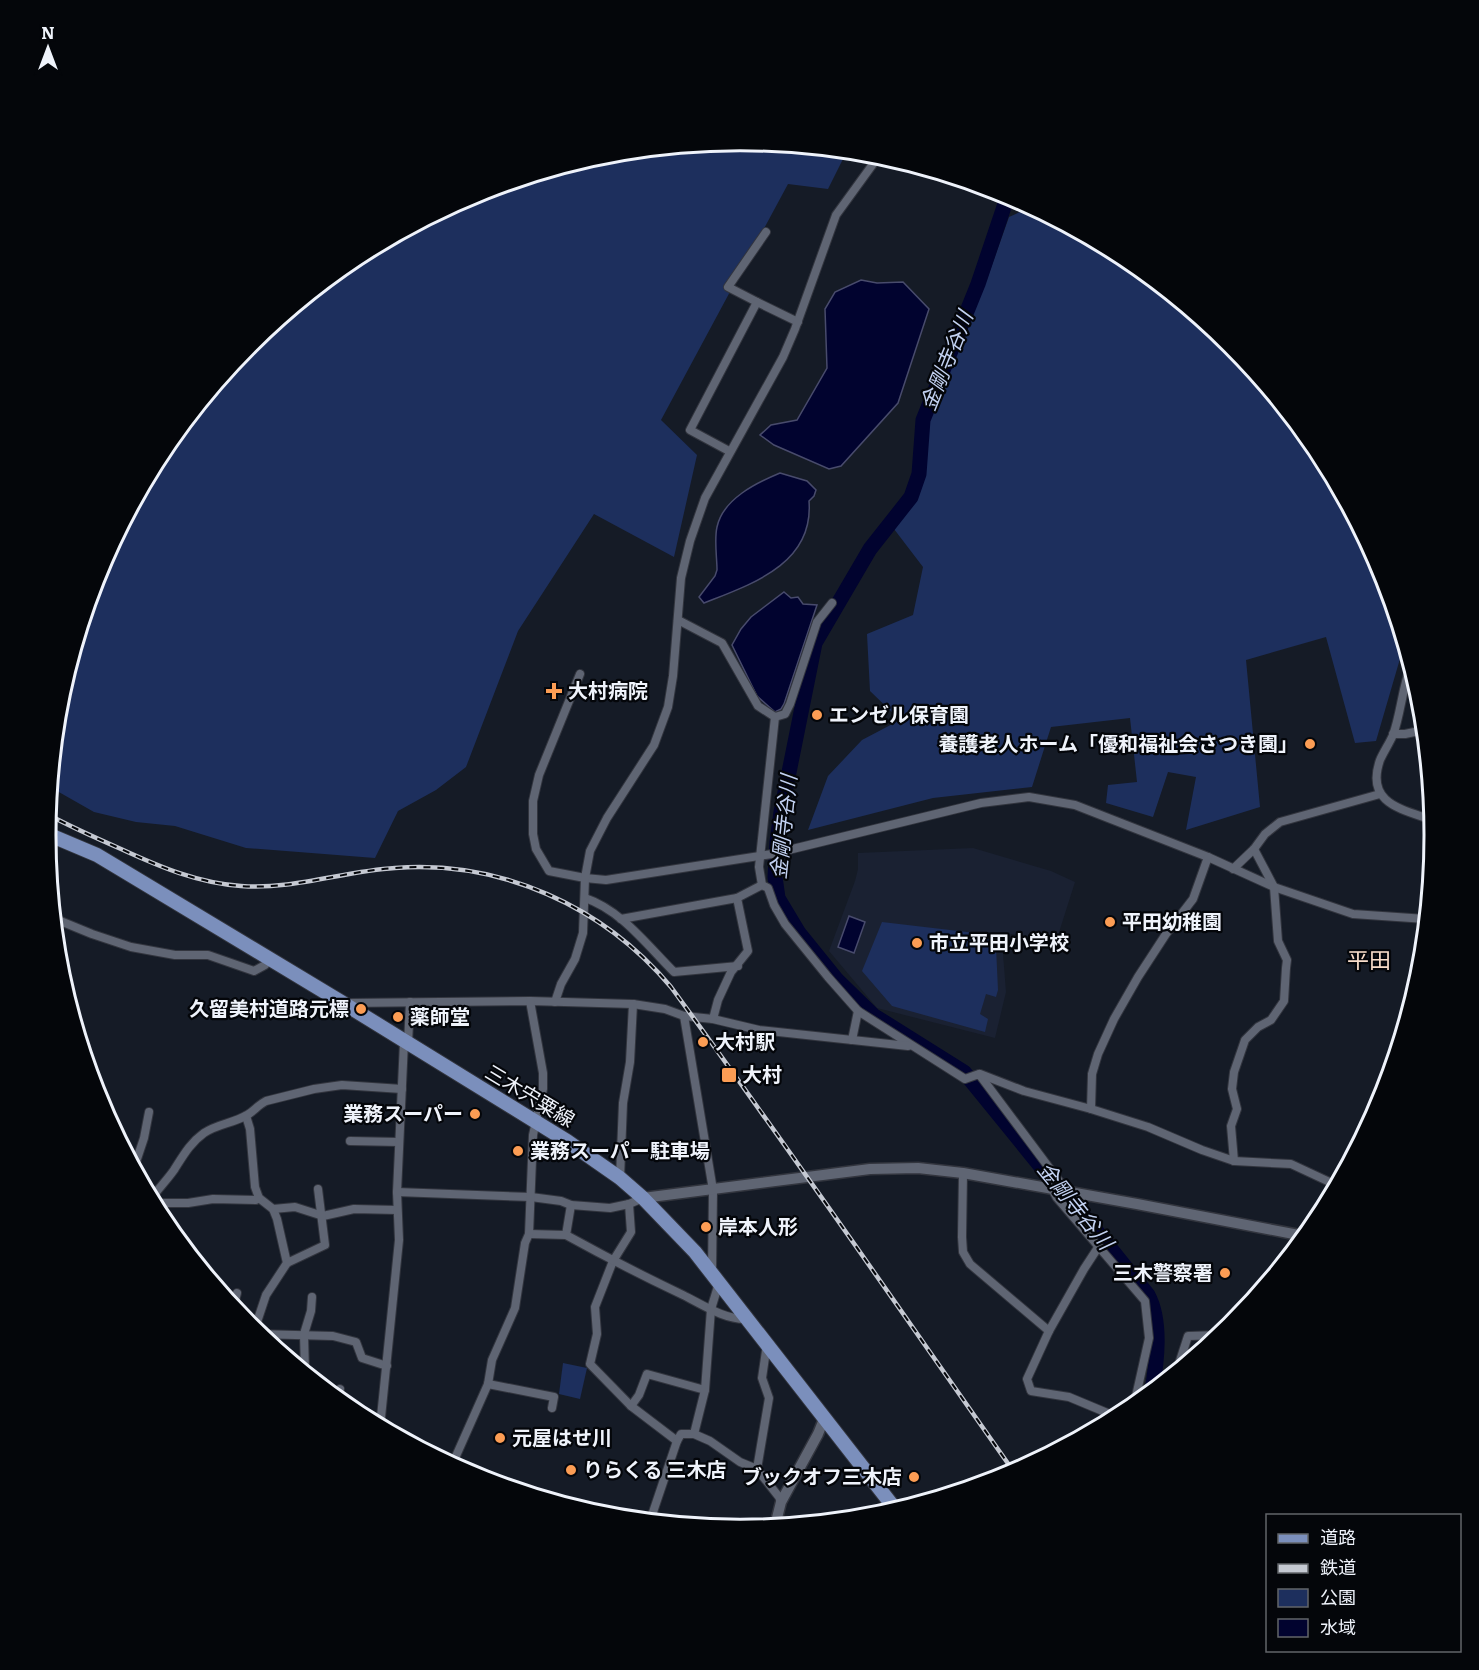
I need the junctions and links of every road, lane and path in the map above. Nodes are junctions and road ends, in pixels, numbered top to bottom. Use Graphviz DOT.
graph roads {
  1 [pos="873,164"];
  2 [pos="766,232"];
  3 [pos="757,302"];
  4 [pos="798,322"];
  5 [pos="729,451"];
  6 [pos="832,603"];
  7 [pos="678,620"];
  8 [pos="580,674"];
  9 [pos="1406,684"];
  10 [pos="775,717"];
  11 [pos="1415,732"];
  12 [pos="1393,734"];
  13 [pos="1380,794"];
  14 [pos="1423,816"];
  15 [pos="56,838"];
  16 [pos="1254,849"];
  17 [pos="761,855"];
  18 [pos="1208,857"];
  19 [pos="1233,869"];
  20 [pos="585,878"];
  21 [pos="762,885"];
  22 [pos="1274,887"];
  23 [pos="585,898"];
  24 [pos="737,898"];
  25 [pos="1419,918"];
  26 [pos="621,919"];
  27 [pos="61,921"];
  28 [pos="269,959"];
  29 [pos="738,966"];
  30 [pos="530,1001"];
  31 [pos="410,1002"];
  32 [pos="555,1002"];
  33 [pos="344,1003"];
  34 [pos="633,1004"];
  35 [pos="858,1011"];
  36 [pos="684,1016"];
  37 [pos="713,1019"];
  38 [pos="852,1040"];
  39 [pos="406,1043"];
  40 [pos="911,1046"];
  41 [pos="979,1074"];
  42 [pos="402,1089"];
  43 [pos="1091,1109"];
  44 [pos="149,1112"];
  45 [pos="246,1116"];
  46 [pos="536,1122"];
  47 [pos="350,1141"];
  48 [pos="399,1142"];
  49 [pos="137,1159"];
  50 [pos="1234,1161"];
  51 [pos="963,1173"];
  52 [pos="620,1178"];
  53 [pos="1329,1182"];
  54 [pos="318,1189"];
  55 [pos="1052,1189"];
  56 [pos="713,1190"];
  57 [pos="397,1192"];
  58 [pos="1068,1192"];
  59 [pos="157,1193"];
  60 [pos="531,1197"];
  61 [pos="259,1198"];
  62 [pos="643,1198"];
  63 [pos="163,1202"];
  64 [pos="629,1204"];
  65 [pos="571,1205"];
  66 [pos="273,1209"];
  67 [pos="397,1210"];
  68 [pos="323,1215"];
  69 [pos="529,1234"];
  70 [pos="1294,1234"];
  71 [pos="566,1235"];
  72 [pos="1099,1246"];
  73 [pos="613,1261"];
  74 [pos="287,1263"];
  75 [pos="716,1278"];
  76 [pos="237,1293"];
  77 [pos="236,1297"];
  78 [pos="312,1297"];
  79 [pos="711,1309"];
  80 [pos="747,1319"];
  81 [pos="258,1320"];
  82 [pos="1049,1331"];
  83 [pos="272,1334"];
  84 [pos="304,1334"];
  85 [pos="1205,1335"];
  86 [pos="766,1344"];
  87 [pos="1182,1356"];
  88 [pos="305,1362"];
  89 [pos="387,1366"];
  90 [pos="488,1384"];
  91 [pos="705,1390"];
  92 [pos="1137,1392"];
  93 [pos="631,1406"];
  94 [pos="552,1408"];
  95 [pos="1106,1412"];
  96 [pos="381,1417"];
  97 [pos="824,1419"];
  98 [pos="694,1434"];
  99 [pos="677,1441"];
  100 [pos="456,1457"];
  101 [pos="757,1469"];
  102 [pos="781,1502"];
  103 [pos="890,1502"];
  104 [pos="653,1513"];
  105 [pos="776,1518"];
  1 -- 4 [label="street"];
  2 -- 3 [label="street"];
  3 -- 4 [label="street"];
  3 -- 5 [label="street"];
  4 -- 5 [label="street"];
  5 -- 7 [label="street"];
  6 -- 10 [label="street"];
  7 -- 10 [label="street"];
  7 -- 20 [label="street"];
  8 -- 20 [label="street"];
  9 -- 12 [label="street"];
  10 -- 17 [label="street"];
  11 -- 12 [label="street"];
  12 -- 13 [label="street"];
  13 -- 14 [label="street"];
  13 -- 16 [label="street"];
  15 -- 28 [label="main road, 三木宍粟線"];
  16 -- 19 [label="street"];
  16 -- 22 [label="street"];
  17 -- 18 [label="street"];
  17 -- 20 [label="street"];
  17 -- 21 [label="street"];
  18 -- 19 [label="street"];
  18 -- 43 [label="street"];
  19 -- 22 [label="street"];
  20 -- 23 [label="street"];
  21 -- 24 [label="street"];
  21 -- 35 [label="street"];
  22 -- 25 [label="street"];
  22 -- 50 [label="street"];
  23 -- 26 [label="street"];
  23 -- 32 [label="street"];
  24 -- 26 [label="street"];
  24 -- 29 [label="street"];
  26 -- 29 [label="street"];
  27 -- 28 [label="street"];
  28 -- 33 [label="main road, 三木宍粟線"];
  29 -- 37 [label="street"];
  30 -- 31 [label="street"];
  30 -- 32 [label="street"];
  30 -- 46 [label="street"];
  31 -- 33 [label="street"];
  31 -- 39 [label="street"];
  32 -- 34 [label="street"];
  33 -- 39 [label="main road, 三木宍粟線"];
  34 -- 36 [label="street"];
  34 -- 52 [label="street"];
  35 -- 38 [label="street"];
  35 -- 40 [label="street"];
  36 -- 37 [label="street"];
  36 -- 56 [label="street"];
  37 -- 38 [label="street"];
  38 -- 40 [label="street"];
  39 -- 42 [label="street"];
  39 -- 46 [label="main road, 三木宍粟線"];
  40 -- 41 [label="street"];
  41 -- 43 [label="street"];
  41 -- 58 [label="street"];
  42 -- 45 [label="street"];
  42 -- 48 [label="street"];
  43 -- 50 [label="street"];
  44 -- 49 [label="street"];
  45 -- 59 [label="street"];
  45 -- 61 [label="street"];
  46 -- 52 [label="main road, 三木宍粟線"];
  46 -- 60 [label="street"];
  47 -- 48 [label="street"];
  48 -- 57 [label="street"];
  50 -- 53 [label="street"];
  51 -- 55 [label="street"];
  51 -- 56 [label="street"];
  51 -- 82 [label="street"];
  52 -- 62 [label="main road, 三木宍粟線"];
  54 -- 68 [label="street"];
  55 -- 58 [label="street"];
  55 -- 72 [label="street"];
  56 -- 62 [label="street"];
  56 -- 75 [label="street"];
  57 -- 60 [label="street"];
  57 -- 67 [label="street"];
  58 -- 70 [label="street"];
  60 -- 65 [label="street"];
  60 -- 69 [label="street"];
  61 -- 63 [label="street"];
  61 -- 66 [label="street"];
  62 -- 64 [label="street"];
  62 -- 75 [label="main road, 三木宍粟線"];
  64 -- 65 [label="street"];
  64 -- 73 [label="street"];
  65 -- 71 [label="street"];
  66 -- 68 [label="street"];
  66 -- 74 [label="street"];
  67 -- 68 [label="street"];
  67 -- 89 [label="street"];
  68 -- 74 [label="street"];
  69 -- 71 [label="street"];
  69 -- 90 [label="street"];
  71 -- 73 [label="street"];
  72 -- 82 [label="street"];
  72 -- 92 [label="street"];
  73 -- 79 [label="street"];
  73 -- 93 [label="street"];
  74 -- 81 [label="street"];
  75 -- 79 [label="street"];
  75 -- 80 [label="main road, 三木宍粟線"];
  76 -- 77 [label="street"];
  78 -- 84 [label="street"];
  79 -- 80 [label="street"];
  79 -- 91 [label="street"];
  80 -- 86 [label="main road, 三木宍粟線"];
  82 -- 95 [label="street"];
  83 -- 84 [label="street"];
  84 -- 88 [label="street"];
  84 -- 89 [label="street"];
  85 -- 87 [label="street"];
  86 -- 97 [label="main road, 三木宍粟線"];
  86 -- 101 [label="street"];
  89 -- 96 [label="street"];
  90 -- 94 [label="street"];
  90 -- 100 [label="street"];
  91 -- 93 [label="street"];
  91 -- 98 [label="street"];
  93 -- 99 [label="street"];
  97 -- 102 [label="street"];
  97 -- 103 [label="main road, 三木宍粟線"];
  98 -- 99 [label="street"];
  98 -- 101 [label="street"];
  99 -- 104 [label="street"];
  101 -- 102 [label="street"];
  102 -- 105 [label="street"];
}
